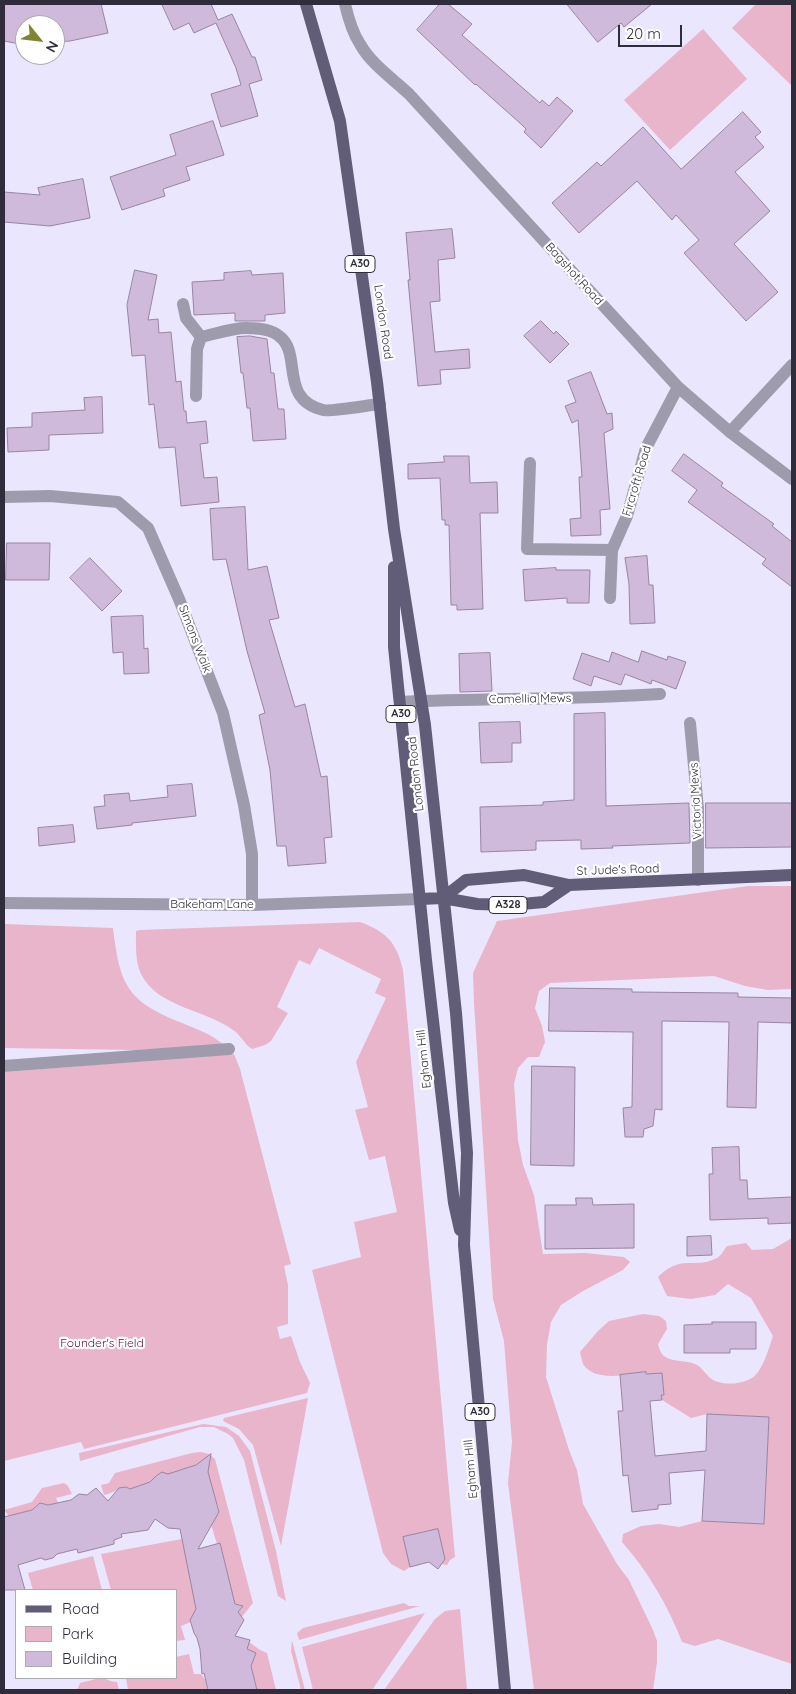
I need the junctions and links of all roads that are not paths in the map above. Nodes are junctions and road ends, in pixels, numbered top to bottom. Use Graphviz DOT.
graph roads {
  1 [pos="306,4"];
  2 [pos="345,4"];
  3 [pos="183,304"];
  4 [pos="201,337"];
  5 [pos="792,365"];
  6 [pos="678,387"];
  7 [pos="196,396"];
  8 [pos="380,404"];
  9 [pos="730,432"];
  10 [pos="530,463"];
  11 [pos="792,479"];
  12 [pos="4,497"];
  13 [pos="394,529"];
  14 [pos="612,550"];
  15 [pos="610,598"];
  16 [pos="660,694"];
  17 [pos="421,701"];
  18 [pos="400,702"];
  19 [pos="690,723"];
  20 [pos="792,875"];
  21 [pos="698,880"];
  22 [pos="570,886"];
  23 [pos="443,898"];
  24 [pos="420,899"];
  25 [pos="4,904"];
  26 [pos="252,905"];
  27 [pos="229,1049"];
  28 [pos="4,1066"];
  29 [pos="464,1245"];
  30 [pos="505,1690"];
  1 -- 8 [label="main road, London Road / A30"];
  2 -- 6 [label="street, Bagshot Road"];
  3 -- 4 [label="street"];
  4 -- 7 [label="street"];
  4 -- 8 [label="street"];
  5 -- 9 [label="street"];
  6 -- 9 [label="street, Bagshot Road"];
  6 -- 14 [label="street, Fircroft Road"];
  8 -- 13 [label="main road, London Road / A30"];
  9 -- 11 [label="street, Bagshot Road"];
  10 -- 14 [label="street"];
  12 -- 26 [label="street, Simons Walk"];
  13 -- 17 [label="main road, London Road / A30"];
  13 -- 18 [label="main road, London Road / A30"];
  14 -- 15 [label="street, Fircroft Road"];
  16 -- 17 [label="street, Camellia Mews"];
  17 -- 18 [label="street, Camellia Mews"];
  17 -- 23 [label="main road, London Road / A30"];
  18 -- 24 [label="main road, London Road / A30"];
  19 -- 21 [label="street, Victoria Mews"];
  20 -- 21 [label="main road, St Jude's Road / A328"];
  21 -- 22 [label="main road, St Jude's Road / A328"];
  22 -- 23 [label="main road, St Jude's Road / A328"];
  22 -- 23 [label="main road"];
  23 -- 24 [label="main road, St Jude's Road / A328"];
  23 -- 29 [label="main road, Egham Hill / A30"];
  24 -- 26 [label="street, Bakeham Lane"];
  24 -- 29 [label="main road, Egham Hill / A30"];
  25 -- 26 [label="street, Bakeham Lane"];
  27 -- 28 [label="street"];
  29 -- 30 [label="main road, Egham Hill / A30"];
}
